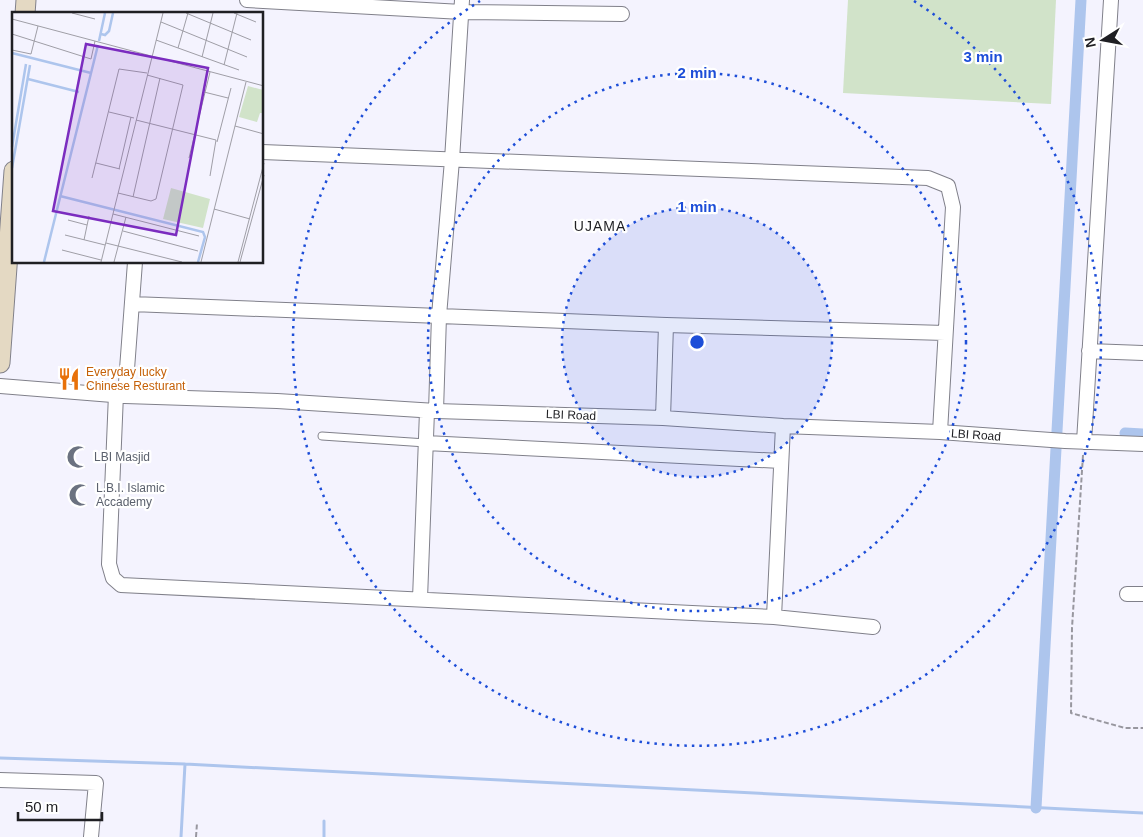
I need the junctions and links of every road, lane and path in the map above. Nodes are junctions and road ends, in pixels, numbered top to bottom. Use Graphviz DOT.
graph roads {
  1 [pos="247,0"];
  2 [pos="1111,0"];
  3 [pos="462,6"];
  4 [pos="622,14"];
  5 [pos="264,152"];
  6 [pos="452,160"];
  7 [pos="12,198"];
  8 [pos="135,264"];
  9 [pos="132,304"];
  10 [pos="439,316"];
  11 [pos="666,325"];
  12 [pos="946,333"];
  13 [pos="1089,350"];
  14 [pos="1143,353"];
  15 [pos="0,363"];
  16 [pos="0,386"];
  17 [pos="120,395"];
  18 [pos="431,411"];
  19 [pos="663,418"];
  20 [pos="783,426"];
  21 [pos="940,432"];
  22 [pos="322,436"];
  23 [pos="1084,442"];
  24 [pos="426,443"];
  25 [pos="1143,444"];
  26 [pos="782,461"];
  27 [pos="1127,594"];
  28 [pos="1143,594"];
  29 [pos="420,599"];
  30 [pos="774,617"];
  31 [pos="873,627"];
  32 [pos="1143,728"];
  33 [pos="0,780"];
  34 [pos="197,823"];
  35 [pos="92,837"];
  36 [pos="196,837"];
  1 -- 3 [label="street"];
  2 -- 13 [label="street"];
  3 -- 4 [label="street"];
  3 -- 6 [label="street"];
  5 -- 6 [label="street"];
  6 -- 10 [label="street"];
  6 -- 12 [label="street"];
  7 -- 15 [label="main road"];
  8 -- 9 [label="street"];
  9 -- 10 [label="street"];
  9 -- 17 [label="street"];
  10 -- 11 [label="street"];
  10 -- 18 [label="street"];
  11 -- 12 [label="street"];
  11 -- 19 [label="street"];
  12 -- 21 [label="street"];
  13 -- 14 [label="street"];
  13 -- 23 [label="street"];
  16 -- 17 [label="street, LBI Road"];
  17 -- 18 [label="street, LBI Road"];
  17 -- 29 [label="street"];
  18 -- 19 [label="street, LBI Road"];
  18 -- 24 [label="street"];
  19 -- 20 [label="street, LBI Road"];
  20 -- 21 [label="street, LBI Road"];
  20 -- 26 [label="street"];
  21 -- 23 [label="street, LBI Road"];
  22 -- 24 [label="lane"];
  23 -- 25 [label="street, LBI Road"];
  23 -- 32 [label="path"];
  24 -- 26 [label="street"];
  24 -- 29 [label="street"];
  26 -- 30 [label="street"];
  27 -- 28 [label="street"];
  29 -- 30 [label="street"];
  30 -- 31 [label="street"];
  33 -- 35 [label="street"];
  34 -- 36 [label="path"];
}
